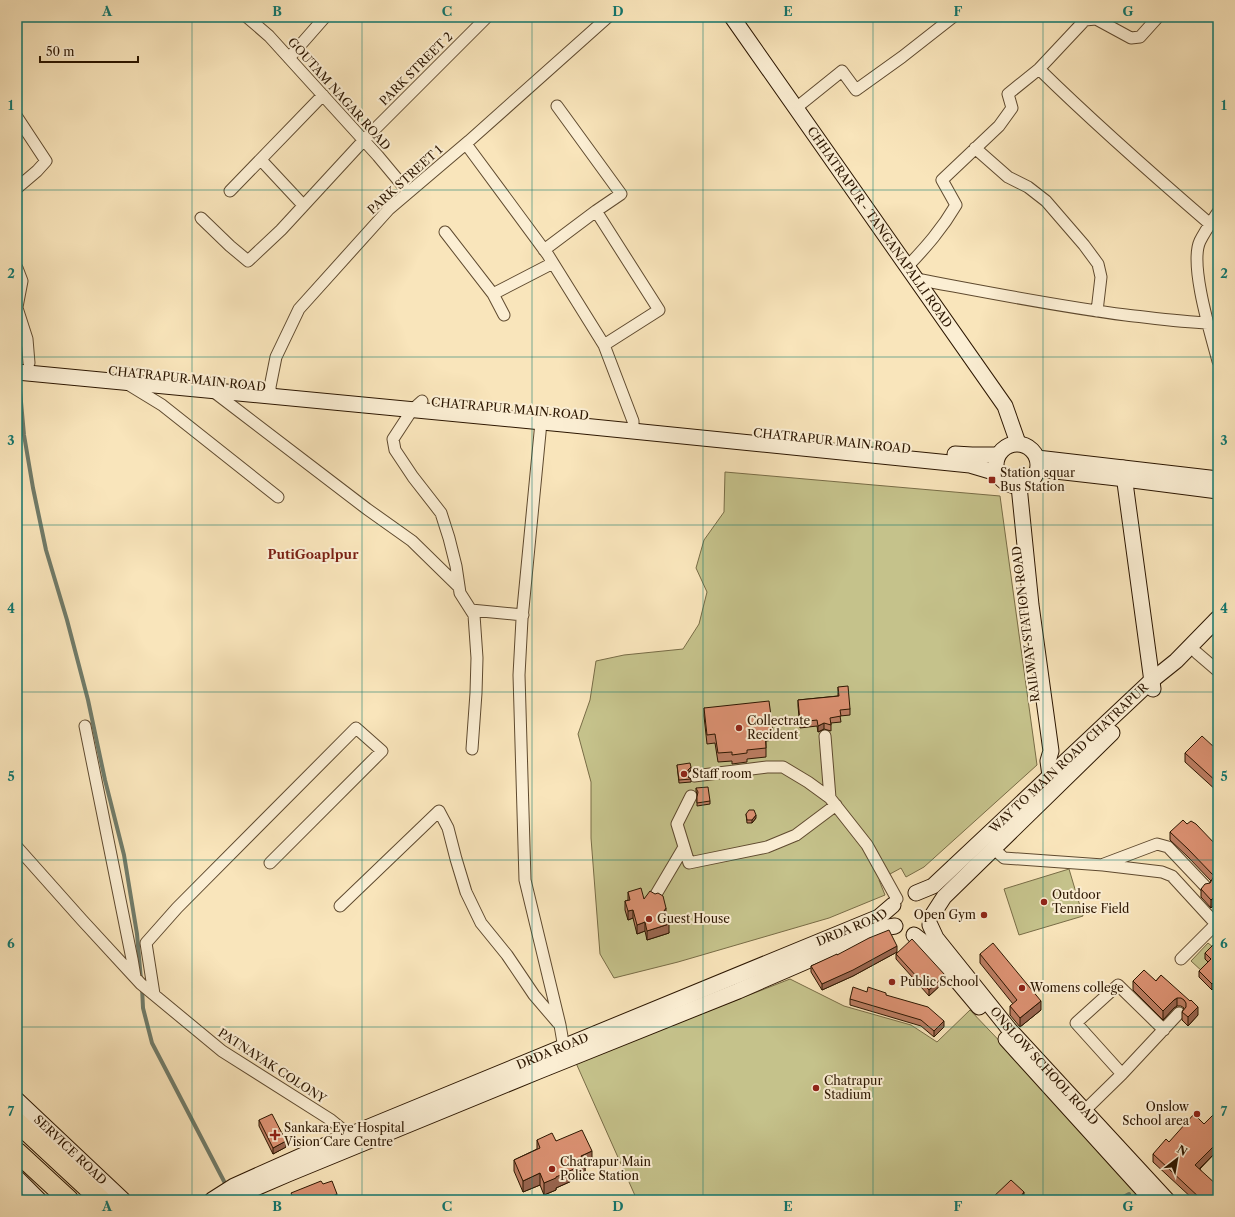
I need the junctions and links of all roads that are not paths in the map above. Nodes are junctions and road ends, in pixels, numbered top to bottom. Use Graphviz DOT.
graph roads {
  1 [pos="247,17"];
  2 [pos="325,17"];
  3 [pos="487,17"];
  4 [pos="608,17"];
  5 [pos="732,17"];
  6 [pos="953,17"];
  7 [pos="1158,17"];
  8 [pos="289,58"];
  9 [pos="1039,69"];
  10 [pos="323,95"];
  11 [pos="558,106"];
  12 [pos="796,108"];
  13 [pos="17,117"];
  14 [pos="364,140"];
  15 [pos="466,144"];
  16 [pos="975,148"];
  17 [pos="261,160"];
  18 [pos="17,188"];
  19 [pos="230,191"];
  20 [pos="408,192"];
  21 [pos="303,205"];
  22 [pos="596,211"];
  23 [pos="1218,212"];
  24 [pos="201,218"];
  25 [pos="1210,224"];
  26 [pos="445,232"];
  27 [pos="544,250"];
  28 [pos="553,263"];
  29 [pos="907,267"];
  30 [pos="17,268"];
  31 [pos="916,279"];
  32 [pos="493,294"];
  33 [pos="17,308"];
  34 [pos="1097,311"];
  35 [pos="504,315"];
  36 [pos="1208,323"];
  37 [pos="604,345"];
  38 [pos="1218,361"];
  39 [pos="22,367"];
  40 [pos="127,378"];
  41 [pos="214,387"];
  42 [pos="271,392"];
  43 [pos="417,406"];
  44 [pos="541,417"];
  45 [pos="633,426"];
  46 [pos="1018,443"];
  47 [pos="998,455"];
  48 [pos="1038,463"];
  49 [pos="997,473"];
  50 [pos="1124,473"];
  51 [pos="1218,480"];
  52 [pos="1014,485"];
  53 [pos="1218,491"];
  54 [pos="278,497"];
  55 [pos="459,587"];
  56 [pos="471,610"];
  57 [pos="523,614"];
  58 [pos="1218,618"];
  59 [pos="1218,631"];
  60 [pos="1197,653"];
  61 [pos="1218,671"];
  62 [pos="1153,687"];
  63 [pos="85,726"];
  64 [pos="826,736"];
  65 [pos="472,749"];
  66 [pos="694,776"];
  67 [pos="1051,784"];
  68 [pos="691,796"];
  69 [pos="833,801"];
  70 [pos="17,847"];
  71 [pos="684,847"];
  72 [pos="994,849"];
  73 [pos="270,863"];
  74 [pos="1103,865"];
  75 [pos="1205,886"];
  76 [pos="916,893"];
  77 [pos="655,896"];
  78 [pos="895,902"];
  79 [pos="340,906"];
  80 [pos="932,919"];
  81 [pos="1217,923"];
  82 [pos="895,926"];
  83 [pos="914,935"];
  84 [pos="1181,959"];
  85 [pos="135,977"];
  86 [pos="154,994"];
  87 [pos="1179,1013"];
  88 [pos="560,1025"];
  89 [pos="1164,1030"];
  90 [pos="565,1053"];
  91 [pos="1122,1074"];
  92 [pos="17,1100"];
  93 [pos="1081,1114"];
  94 [pos="17,1122"];
  95 [pos="348,1142"];
  96 [pos="17,1152"];
  97 [pos="17,1178"];
  98 [pos="227,1195"];
  99 [pos="39,1200"];
  100 [pos="69,1200"];
  101 [pos="101,1200"];
  102 [pos="123,1200"];
  103 [pos="1152,1200"];
  104 [pos="1167,1200"];
  1 -- 8 [label="street, GOUTAM NAGAR ROAD"];
  2 -- 8 [label="street"];
  3 -- 14 [label="street, PARK STREET 2"];
  4 -- 15 [label="street, PARK STREET 1"];
  5 -- 12 [label="main road, CHHATRAPUR - TANGANAPALLI ROAD"];
  6 -- 12 [label="street"];
  7 -- 9 [label="street"];
  8 -- 10 [label="street, GOUTAM NAGAR ROAD"];
  9 -- 16 [label="street"];
  9 -- 25 [label="street"];
  10 -- 14 [label="street, GOUTAM NAGAR ROAD"];
  10 -- 17 [label="street"];
  11 -- 22 [label="street"];
  12 -- 29 [label="main road, CHHATRAPUR - TANGANAPALLI ROAD"];
  13 -- 18 [label="street"];
  14 -- 20 [label="street, GOUTAM NAGAR ROAD"];
  14 -- 21 [label="street, PARK STREET 2"];
  15 -- 20 [label="street, PARK STREET 1"];
  15 -- 27 [label="street"];
  16 -- 29 [label="street"];
  16 -- 34 [label="street"];
  17 -- 19 [label="street"];
  17 -- 21 [label="street"];
  20 -- 42 [label="street, PARK STREET 1"];
  21 -- 24 [label="street, PARK STREET 2"];
  22 -- 27 [label="street"];
  22 -- 37 [label="street"];
  23 -- 25 [label="street"];
  25 -- 36 [label="street"];
  26 -- 32 [label="street"];
  27 -- 28 [label="street"];
  28 -- 32 [label="street"];
  28 -- 37 [label="street"];
  29 -- 31 [label="main road, CHHATRAPUR - TANGANAPALLI ROAD"];
  30 -- 33 [label="street"];
  31 -- 34 [label="street"];
  31 -- 46 [label="main road, CHHATRAPUR - TANGANAPALLI ROAD"];
  32 -- 35 [label="street"];
  33 -- 39 [label="street"];
  34 -- 36 [label="street"];
  36 -- 38 [label="street"];
  37 -- 45 [label="street"];
  39 -- 40 [label="main road, CHATRAPUR MAIN ROAD"];
  40 -- 41 [label="main road, CHATRAPUR MAIN ROAD"];
  40 -- 54 [label="street"];
  41 -- 42 [label="main road, CHATRAPUR MAIN ROAD"];
  41 -- 55 [label="street"];
  42 -- 43 [label="main road, CHATRAPUR MAIN ROAD"];
  43 -- 44 [label="main road, CHATRAPUR MAIN ROAD"];
  43 -- 55 [label="street"];
  44 -- 45 [label="main road, CHATRAPUR MAIN ROAD"];
  44 -- 57 [label="street"];
  45 -- 47 [label="main road, CHATRAPUR MAIN ROAD"];
  45 -- 49 [label="main road, CHATRAPUR MAIN ROAD"];
  46 -- 47 [label="main road"];
  46 -- 48 [label="main road"];
  47 -- 49 [label="main road"];
  48 -- 50 [label="main road"];
  48 -- 52 [label="main road"];
  49 -- 52 [label="main road"];
  50 -- 51 [label="main road"];
  50 -- 53 [label="main road"];
  50 -- 62 [label="main road"];
  52 -- 67 [label="main road, RAILWAY STATION ROAD"];
  55 -- 56 [label="street"];
  56 -- 57 [label="street"];
  56 -- 65 [label="street"];
  57 -- 88 [label="street"];
  58 -- 62 [label="main road, WAY TO MAIN ROAD CHATRAPUR"];
  59 -- 60 [label="main road, WAY TO MAIN ROAD CHATRAPUR"];
  60 -- 61 [label="street"];
  60 -- 62 [label="main road, WAY TO MAIN ROAD CHATRAPUR"];
  62 -- 67 [label="main road, WAY TO MAIN ROAD CHATRAPUR"];
  62 -- 67 [label="main road, WAY TO MAIN ROAD CHATRAPUR"];
  63 -- 85 [label="street"];
  64 -- 69 [label="street"];
  66 -- 69 [label="street"];
  67 -- 72 [label="main road"];
  67 -- 76 [label="main road, WAY TO MAIN ROAD CHATRAPUR"];
  68 -- 71 [label="street"];
  69 -- 71 [label="street"];
  69 -- 78 [label="street"];
  70 -- 85 [label="street"];
  71 -- 77 [label="street"];
  72 -- 74 [label="street"];
  72 -- 80 [label="main road"];
  73 -- 86 [label="street"];
  74 -- 75 [label="street"];
  74 -- 81 [label="street"];
  76 -- 78 [label="main road"];
  76 -- 80 [label="main road"];
  78 -- 82 [label="main road"];
  78 -- 90 [label="main road, DRDA ROAD"];
  79 -- 88 [label="street"];
  80 -- 83 [label="main road"];
  80 -- 93 [label="main road, ONSLOW SCHOOL ROAD"];
  81 -- 84 [label="street"];
  82 -- 83 [label="main road"];
  82 -- 90 [label="main road, DRDA ROAD"];
  83 -- 93 [label="main road, ONSLOW SCHOOL ROAD"];
  85 -- 86 [label="street, PATNAYAK COLONY"];
  86 -- 95 [label="street, PATNAYAK COLONY"];
  87 -- 89 [label="street"];
  88 -- 90 [label="street"];
  89 -- 91 [label="street"];
  89 -- 91 [label="street"];
  90 -- 95 [label="main road, DRDA ROAD"];
  91 -- 93 [label="street"];
  92 -- 102 [label="main road, SERVICE ROAD"];
  93 -- 103 [label="main road, ONSLOW SCHOOL ROAD"];
  93 -- 104 [label="main road, ONSLOW SCHOOL ROAD"];
  94 -- 101 [label="highway"];
  95 -- 98 [label="main road, DRDA ROAD"];
  95 -- 98 [label="main road, DRDA ROAD"];
  96 -- 100 [label="highway"];
  97 -- 99 [label="main road"];
}
